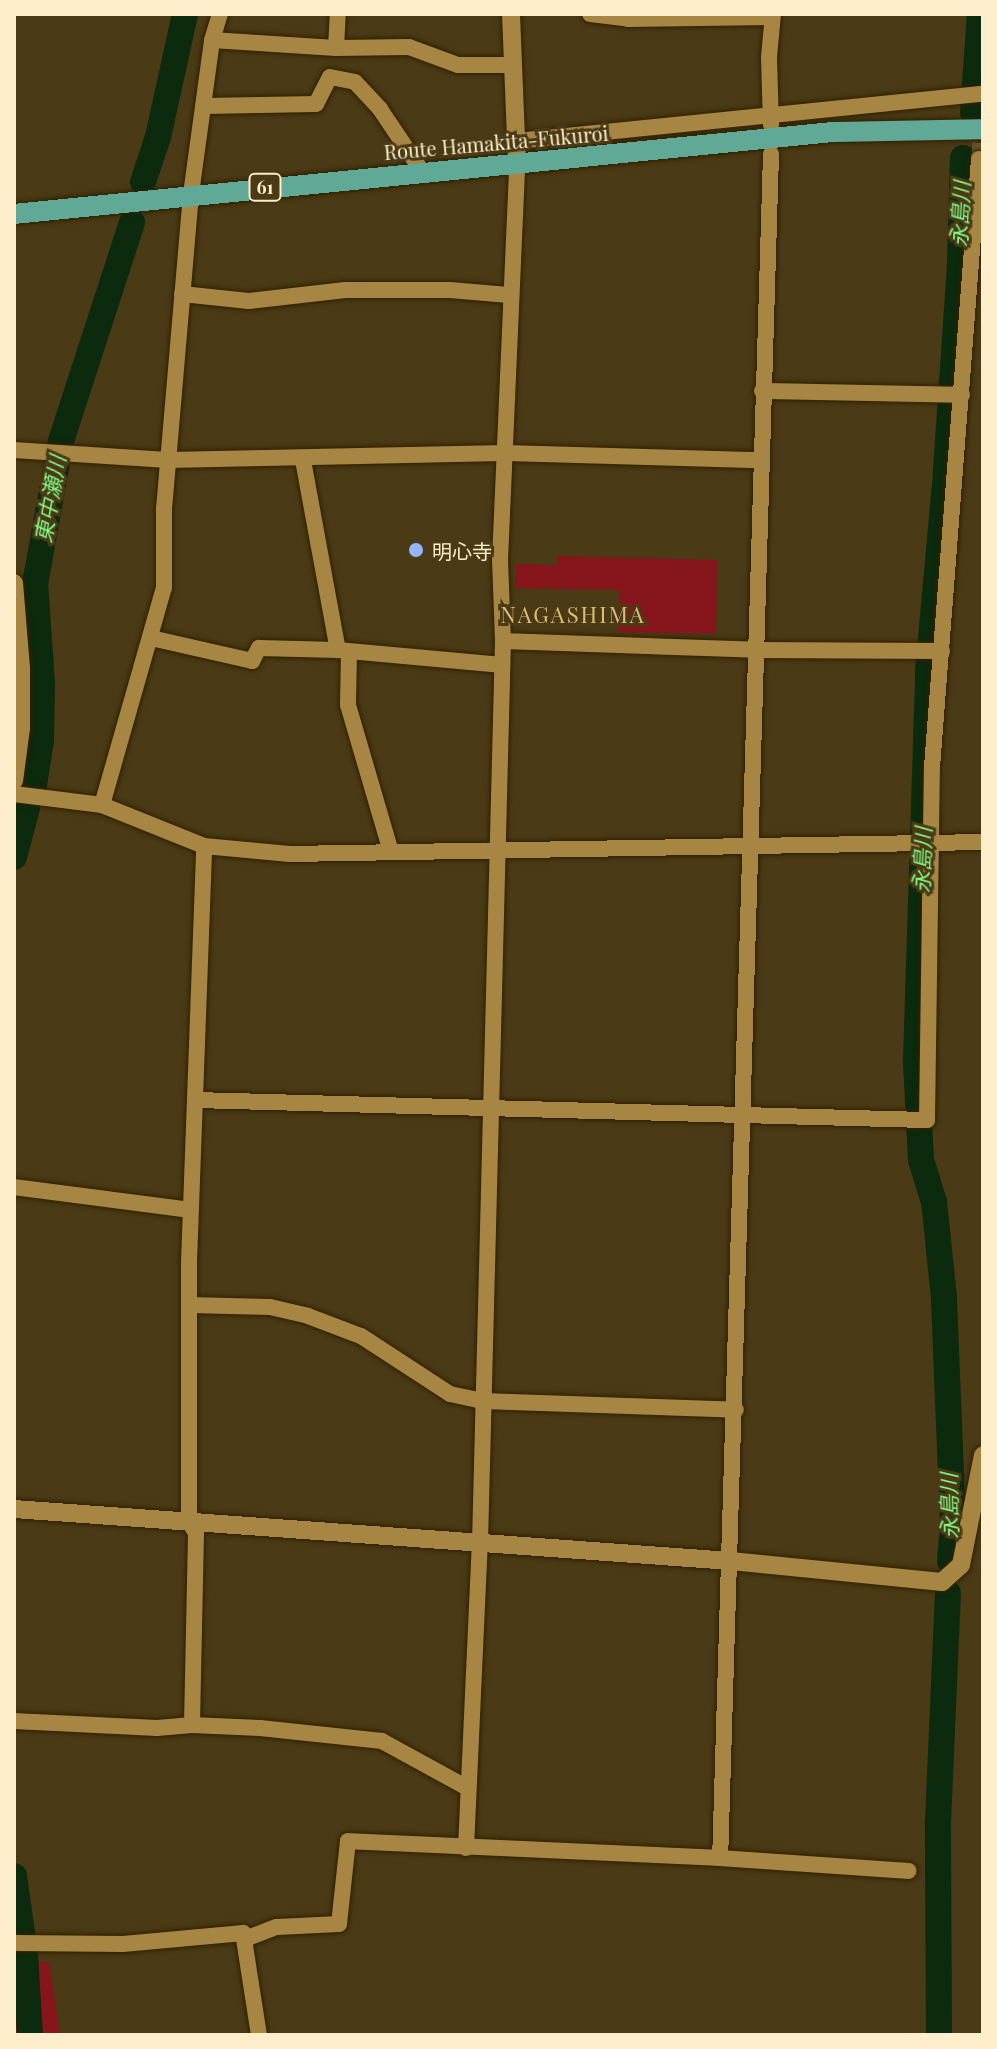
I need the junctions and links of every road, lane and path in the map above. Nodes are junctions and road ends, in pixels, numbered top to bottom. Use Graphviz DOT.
graph roads {
  1 [pos="220,14"];
  2 [pos="338,14"];
  3 [pos="511,14"];
  4 [pos="590,14"];
  5 [pos="772,15"];
  6 [pos="212,40"];
  7 [pos="336,48"];
  8 [pos="513,65"];
  9 [pos="983,94"];
  10 [pos="203,106"];
  11 [pos="771,120"];
  12 [pos="983,129"];
  13 [pos="517,141"];
  14 [pos="771,154"];
  15 [pos="979,159"];
  16 [pos="517,164"];
  17 [pos="423,173"];
  18 [pos="191,194"];
  19 [pos="14,214"];
  20 [pos="182,294"];
  21 [pos="509,295"];
  22 [pos="762,391"];
  23 [pos="956,395"];
  24 [pos="14,450"];
  25 [pos="504,453"];
  26 [pos="168,460"];
  27 [pos="303,460"];
  28 [pos="760,460"];
  29 [pos="14,583"];
  30 [pos="151,638"];
  31 [pos="503,641"];
  32 [pos="757,650"];
  33 [pos="344,651"];
  34 [pos="942,651"];
  35 [pos="502,665"];
  36 [pos="18,669"];
  37 [pos="14,781"];
  38 [pos="14,794"];
  39 [pos="102,805"];
  40 [pos="983,842"];
  41 [pos="926,843"];
  42 [pos="204,846"];
  43 [pos="752,847"];
  44 [pos="391,852"];
  45 [pos="497,852"];
  46 [pos="195,1100"];
  47 [pos="490,1108"];
  48 [pos="744,1114"];
  49 [pos="14,1187"];
  50 [pos="191,1210"];
  51 [pos="189,1305"];
  52 [pos="483,1401"];
  53 [pos="736,1410"];
  54 [pos="983,1455"];
  55 [pos="14,1509"];
  56 [pos="189,1522"];
  57 [pos="480,1543"];
  58 [pos="731,1561"];
  59 [pos="14,1721"];
  60 [pos="192,1725"];
  61 [pos="468,1788"];
  62 [pos="466,1848"];
  63 [pos="720,1858"];
  64 [pos="909,1871"];
  65 [pos="245,1939"];
  66 [pos="14,1943"];
  67 [pos="259,2035"];
  1 -- 6 [label="street"];
  2 -- 7 [label="street"];
  3 -- 8 [label="street"];
  4 -- 5 [label="street"];
  5 -- 11 [label="street"];
  6 -- 7 [label="street"];
  6 -- 10 [label="street"];
  7 -- 8 [label="street"];
  8 -- 13 [label="street"];
  9 -- 11 [label="street"];
  10 -- 17 [label="street"];
  10 -- 18 [label="street"];
  11 -- 13 [label="street"];
  12 -- 16 [label="main road, Route Hamakita-Fukuroi / 61"];
  13 -- 16 [label="street"];
  14 -- 22 [label="street"];
  15 -- 23 [label="street"];
  16 -- 17 [label="main road, Route Hamakita-Fukuroi / 61"];
  16 -- 21 [label="street"];
  17 -- 18 [label="main road, Route Hamakita-Fukuroi / 61"];
  18 -- 19 [label="main road, Route Hamakita-Fukuroi / 61"];
  18 -- 20 [label="street"];
  20 -- 21 [label="street"];
  20 -- 26 [label="street"];
  21 -- 25 [label="street"];
  22 -- 23 [label="street"];
  22 -- 28 [label="street"];
  23 -- 34 [label="street"];
  24 -- 26 [label="street"];
  25 -- 27 [label="street"];
  25 -- 28 [label="street"];
  25 -- 31 [label="street"];
  26 -- 27 [label="street"];
  26 -- 30 [label="street"];
  27 -- 33 [label="street"];
  28 -- 32 [label="street"];
  29 -- 36 [label="street"];
  30 -- 33 [label="street"];
  30 -- 39 [label="street"];
  31 -- 32 [label="street"];
  31 -- 35 [label="street"];
  32 -- 34 [label="street"];
  32 -- 43 [label="street"];
  33 -- 35 [label="street"];
  33 -- 44 [label="street"];
  34 -- 41 [label="street"];
  35 -- 45 [label="street"];
  36 -- 37 [label="street"];
  38 -- 39 [label="street"];
  39 -- 42 [label="street"];
  40 -- 41 [label="street"];
  41 -- 43 [label="street"];
  41 -- 48 [label="street"];
  42 -- 44 [label="street"];
  42 -- 46 [label="street"];
  43 -- 45 [label="street"];
  43 -- 48 [label="street"];
  44 -- 45 [label="street"];
  45 -- 47 [label="street"];
  46 -- 47 [label="street"];
  46 -- 50 [label="street"];
  47 -- 48 [label="street"];
  47 -- 52 [label="street"];
  48 -- 53 [label="street"];
  49 -- 50 [label="street"];
  50 -- 51 [label="street"];
  51 -- 52 [label="street"];
  51 -- 56 [label="street"];
  52 -- 53 [label="street"];
  52 -- 57 [label="street"];
  53 -- 58 [label="street"];
  54 -- 58 [label="street"];
  55 -- 56 [label="street"];
  56 -- 57 [label="street"];
  56 -- 60 [label="street"];
  57 -- 58 [label="street"];
  57 -- 61 [label="street"];
  58 -- 63 [label="street"];
  59 -- 60 [label="street"];
  60 -- 61 [label="street"];
  61 -- 62 [label="street"];
  62 -- 63 [label="street"];
  62 -- 65 [label="street"];
  63 -- 64 [label="street"];
  65 -- 66 [label="street"];
  65 -- 67 [label="street"];
}
